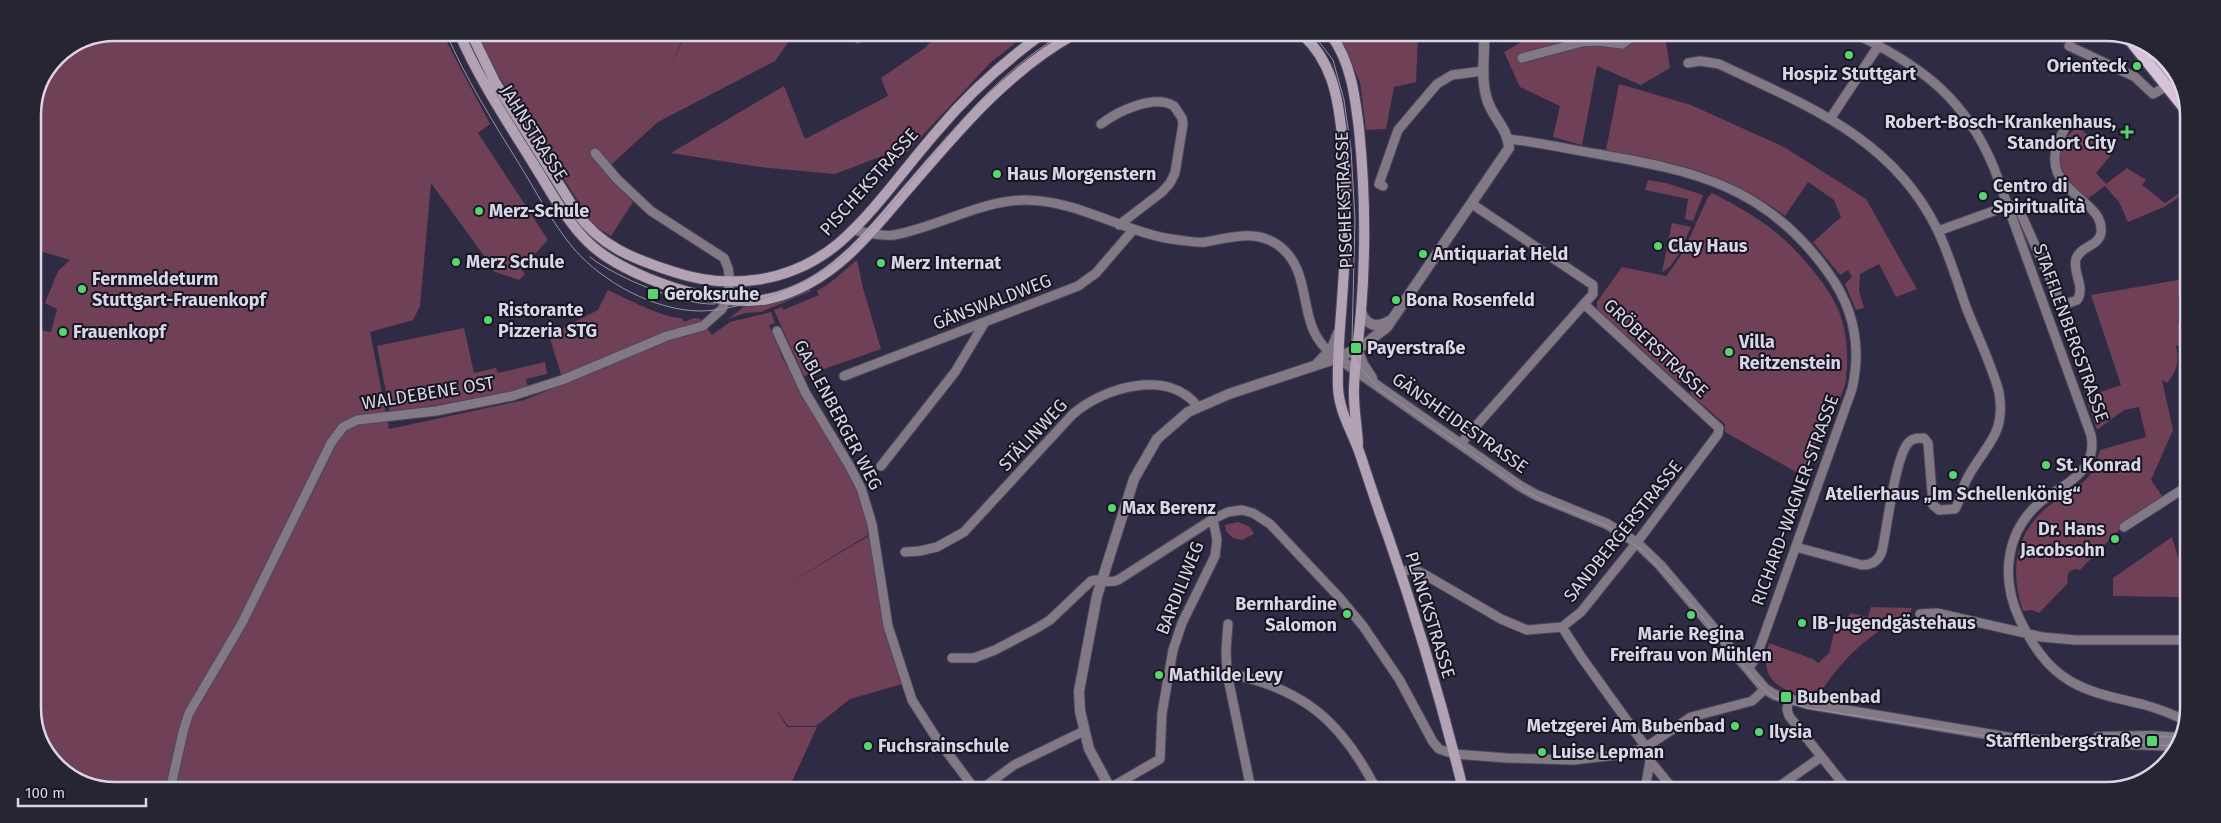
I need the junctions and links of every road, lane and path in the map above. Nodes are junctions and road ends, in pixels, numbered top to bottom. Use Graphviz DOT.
graph roads {
  1 [pos="463,41"];
  2 [pos="475,41"];
  3 [pos="1033,41"];
  4 [pos="1062,41"];
  5 [pos="1309,41"];
  6 [pos="1335,41"];
  7 [pos="1484,41"];
  8 [pos="1598,41"];
  9 [pos="1598,41"];
  10 [pos="1626,41"];
  11 [pos="1871,41"];
  12 [pos="1880,45"];
  13 [pos="2069,46"];
  14 [pos="2140,50"];
  15 [pos="1522,58"];
  16 [pos="1688,62"];
  17 [pos="1483,70"];
  18 [pos="2172,83"];
  19 [pos="1830,119"];
  20 [pos="1101,124"];
  21 [pos="2064,130"];
  22 [pos="1508,139"];
  23 [pos="595,153"];
  24 [pos="1383,186"];
  25 [pos="1472,204"];
  26 [pos="2008,206"];
  27 [pos="1118,225"];
  28 [pos="853,230"];
  29 [pos="1133,230"];
  30 [pos="871,232"];
  31 [pos="1938,232"];
  32 [pos="730,282"];
  33 [pos="727,299"];
  34 [pos="1584,304"];
  35 [pos="1361,311"];
  36 [pos="1397,313"];
  37 [pos="985,322"];
  38 [pos="1341,324"];
  39 [pos="777,331"];
  40 [pos="1321,344"];
  41 [pos="1357,349"];
  42 [pos="1329,352"];
  43 [pos="1338,358"];
  44 [pos="1316,364"];
  45 [pos="1355,370"];
  46 [pos="844,376"];
  47 [pos="1381,388"];
  48 [pos="1198,407"];
  49 [pos="1719,428"];
  50 [pos="1461,443"];
  51 [pos="1359,452"];
  52 [pos="881,466"];
  53 [pos="2180,491"];
  54 [pos="1213,519"];
  55 [pos="2124,527"];
  56 [pos="1637,543"];
  57 [pos="1796,547"];
  58 [pos="906,552"];
  59 [pos="1400,572"];
  60 [pos="1102,581"];
  61 [pos="1920,614"];
  62 [pos="1228,624"];
  63 [pos="1562,627"];
  64 [pos="2028,635"];
  65 [pos="2180,640"];
  66 [pos="952,658"];
  67 [pos="1748,669"];
  68 [pos="1227,673"];
  69 [pos="1765,689"];
  70 [pos="1789,700"];
  71 [pos="2179,718"];
  72 [pos="1084,731"];
  73 [pos="2173,738"];
  74 [pos="2078,741"];
  75 [pos="2169,746"];
  76 [pos="1646,747"];
  77 [pos="1454,754"];
  78 [pos="1821,757"];
  79 [pos="1650,760"];
  80 [pos="171,782"];
  81 [pos="970,782"];
  82 [pos="991,782"];
  83 [pos="1106,782"];
  84 [pos="1121,782"];
  85 [pos="1250,782"];
  86 [pos="1372,782"];
  87 [pos="1461,782"];
  88 [pos="1646,782"];
  89 [pos="1668,782"];
  90 [pos="1785,782"];
  91 [pos="1841,782"];
  1 -- 33 [label="main road, JAHNSTRASSE"];
  2 -- 32 [label="main road, JAHNSTRASSE"];
  3 -- 28 [label="main road, PISCHEKSTRASSE"];
  4 -- 30 [label="main road, PISCHEKSTRASSE"];
  5 -- 38 [label="main road, PISCHEKSTRASSE"];
  6 -- 35 [label="main road, PISCHEKSTRASSE"];
  7 -- 17 [label="street"];
  8 -- 15 [label="street"];
  9 -- 10 [label="street"];
  11 -- 12 [label="street, STAFFLENBERGSTRASSE"];
  12 -- 19 [label="street"];
  12 -- 26 [label="street, STAFFLENBERGSTRASSE"];
  13 -- 18 [label="street"];
  14 -- 18 [label="main road"];
  16 -- 19 [label="street"];
  17 -- 22 [label="street"];
  17 -- 24 [label="street"];
  19 -- 31 [label="street"];
  20 -- 27 [label="street"];
  21 -- 26 [label="street"];
  22 -- 25 [label="street"];
  22 -- 57 [label="street, RICHARD-WAGNER-STRASSE"];
  23 -- 32 [label="street"];
  25 -- 34 [label="street, GRÖBERSTRASSE"];
  25 -- 36 [label="street"];
  26 -- 31 [label="street"];
  26 -- 64 [label="street, STAFFLENBERGSTRASSE"];
  27 -- 29 [label="street, GÄNSHEIDESTRASSE"];
  27 -- 30 [label="street, GÄNSHEIDESTRASSE"];
  28 -- 30 [label="street, GÄNSHEIDESTRASSE"];
  28 -- 32 [label="main road, PISCHEKSTRASSE"];
  29 -- 37 [label="street, GÄNSWALDWEG"];
  29 -- 40 [label="street, GÄNSHEIDESTRASSE"];
  30 -- 33 [label="main road, PISCHEKSTRASSE"];
  31 -- 57 [label="street"];
  32 -- 33 [label="street, WALDEBENE OST"];
  33 -- 80 [label="street, WALDEBENE OST"];
  34 -- 49 [label="street, GRÖBERSTRASSE"];
  34 -- 50 [label="street"];
  35 -- 36 [label="street"];
  35 -- 41 [label="main road, PISCHEKSTRASSE"];
  36 -- 41 [label="street"];
  37 -- 46 [label="street, GÄNSWALDWEG"];
  37 -- 52 [label="street"];
  38 -- 42 [label="street"];
  38 -- 43 [label="main road, PISCHEKSTRASSE"];
  39 -- 81 [label="street, GABLENBERGER WEG"];
  40 -- 42 [label="street, GÄNSHEIDESTRASSE"];
  40 -- 44 [label="street"];
  41 -- 43 [label="street"];
  41 -- 45 [label="main road, PISCHEKSTRASSE"];
  41 -- 47 [label="street"];
  42 -- 43 [label="street, GÄNSHEIDESTRASSE"];
  42 -- 44 [label="street"];
  43 -- 44 [label="street"];
  43 -- 45 [label="street, GÄNSHEIDESTRASSE"];
  43 -- 51 [label="main road, PLANCKSTRASSE"];
  44 -- 48 [label="street"];
  45 -- 47 [label="street, GÄNSHEIDESTRASSE"];
  45 -- 51 [label="main road, PLANCKSTRASSE"];
  47 -- 50 [label="street, GÄNSHEIDESTRASSE"];
  48 -- 58 [label="street, STÄLINWEG"];
  48 -- 60 [label="street"];
  49 -- 56 [label="street, SANDBERGERSTRASSE"];
  50 -- 56 [label="street, GÄNSHEIDESTRASSE"];
  51 -- 59 [label="main road, PLANCKSTRASSE"];
  53 -- 55 [label="street"];
  54 -- 60 [label="street"];
  54 -- 77 [label="street"];
  54 -- 84 [label="street, BARDILIWEG"];
  56 -- 63 [label="street, SANDBERGERSTRASSE"];
  56 -- 67 [label="street, GÄNSHEIDESTRASSE"];
  57 -- 67 [label="street, RICHARD-WAGNER-STRASSE"];
  59 -- 63 [label="street, SANDBERGERSTRASSE"];
  59 -- 77 [label="main road, PLANCKSTRASSE"];
  60 -- 66 [label="street"];
  60 -- 72 [label="street"];
  61 -- 64 [label="street"];
  62 -- 68 [label="street"];
  63 -- 76 [label="street"];
  64 -- 65 [label="street"];
  64 -- 71 [label="street, STAFFLENBERGSTRASSE"];
  67 -- 69 [label="street, GÄNSHEIDESTRASSE"];
  68 -- 85 [label="street"];
  68 -- 86 [label="street"];
  69 -- 70 [label="street"];
  69 -- 76 [label="street"];
  70 -- 74 [label="street"];
  70 -- 78 [label="street"];
  72 -- 82 [label="street"];
  72 -- 83 [label="street"];
  73 -- 74 [label="street"];
  74 -- 75 [label="street"];
  76 -- 77 [label="street"];
  76 -- 79 [label="street"];
  77 -- 87 [label="main road, PLANCKSTRASSE"];
  78 -- 90 [label="street"];
  78 -- 91 [label="street"];
  79 -- 88 [label="street"];
  79 -- 89 [label="street"];
}
